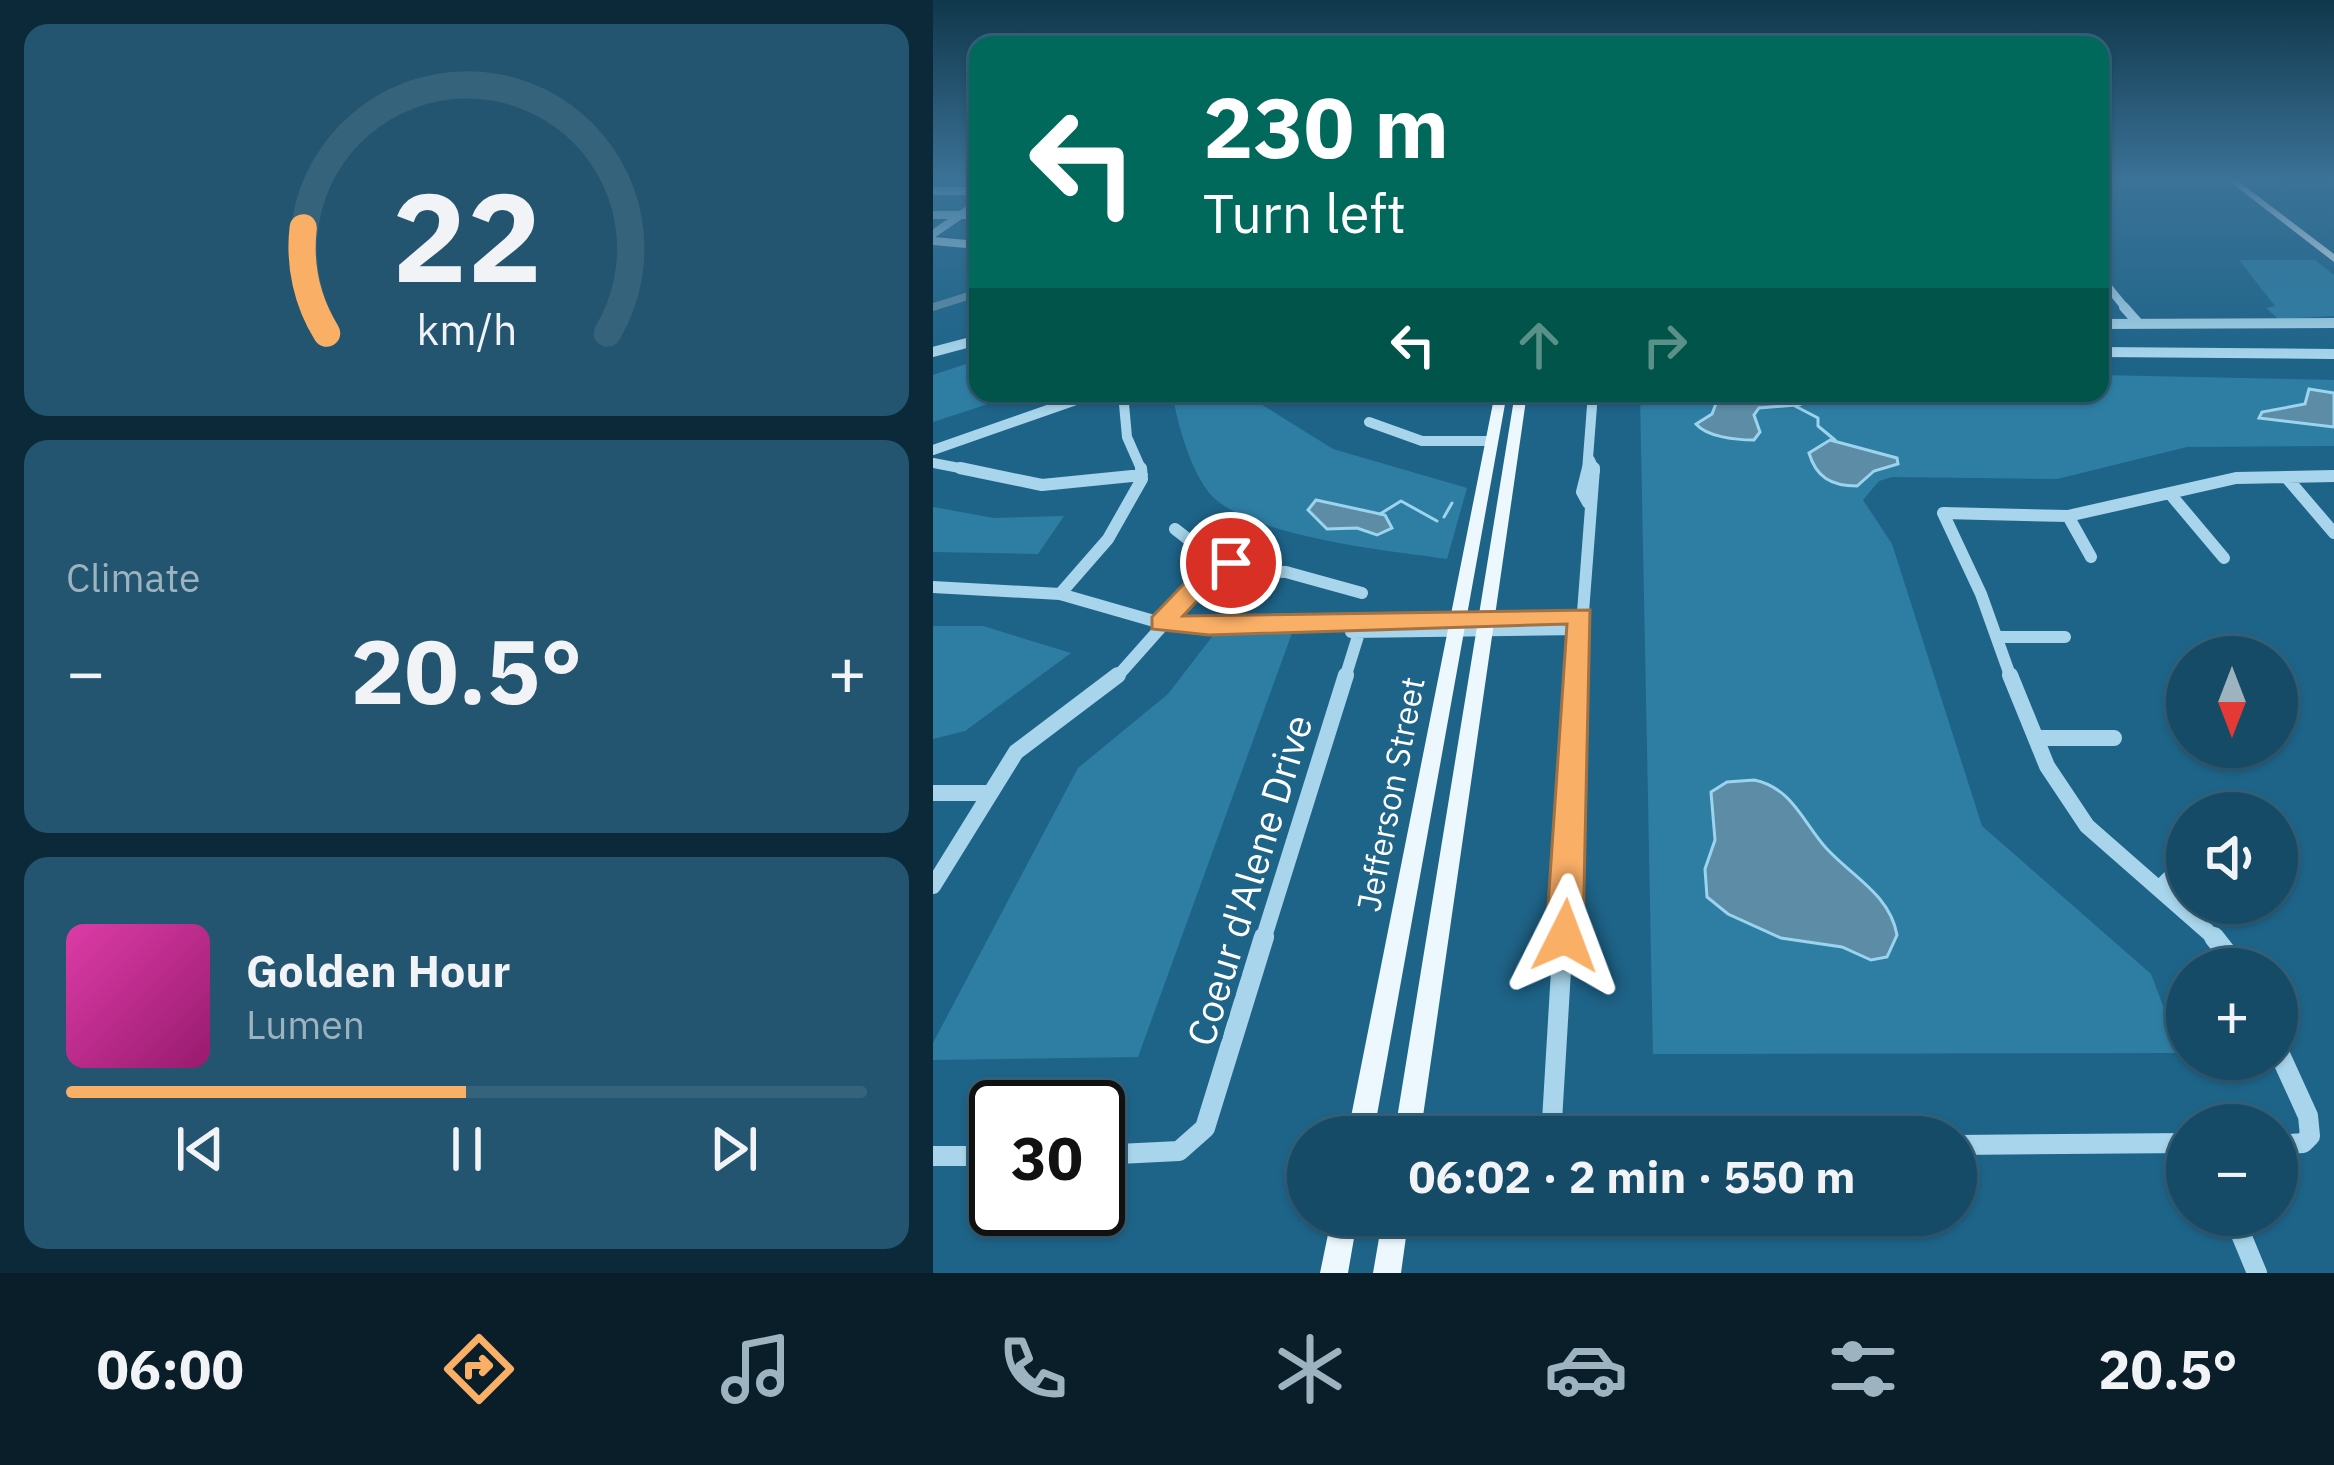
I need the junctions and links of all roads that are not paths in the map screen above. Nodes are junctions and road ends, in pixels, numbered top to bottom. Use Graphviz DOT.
graph roads {
  1 [pos="2310,240"];
  2 [pos="2334,259"];
  3 [pos="2109,288"];
  4 [pos="2334,323"];
  5 [pos="2109,324"];
  6 [pos="2139,324"];
  7 [pos="969,342"];
  8 [pos="933,352"];
  9 [pos="2109,352"];
  10 [pos="2334,354"];
  11 [pos="1070,402"];
  12 [pos="1124,402"];
  13 [pos="1499,402"];
  14 [pos="1520,402"];
  15 [pos="1593,402"];
  16 [pos="1369,422"];
  17 [pos="1492,441"];
  18 [pos="937,449"];
  19 [pos="933,463"];
  20 [pos="1141,475"];
  21 [pos="2334,476"];
  22 [pos="2286,477"];
  23 [pos="2171,495"];
  24 [pos="1503,503"];
  25 [pos="2068,516"];
  26 [pos="1175,530"];
  27 [pos="2334,532"];
  28 [pos="2091,557"];
  29 [pos="2224,558"];
  30 [pos="1220,564"];
  31 [pos="933,587"];
  32 [pos="1362,592"];
  33 [pos="1061,594"];
  34 [pos="1580,622"];
  35 [pos="1161,623"];
  36 [pos="1485,624"];
  37 [pos="1292,625"];
  38 [pos="1458,626"];
  39 [pos="1360,632"];
  40 [pos="1997,637"];
  41 [pos="2065,638"];
  42 [pos="2037,738"];
  43 [pos="2114,738"];
  44 [pos="933,794"];
  45 [pos="988,794"];
  46 [pos="2166,881"];
  47 [pos="933,886"];
  48 [pos="2161,886"];
  49 [pos="2225,948"];
  50 [pos="2292,1080"];
  51 [pos="1364,1116"];
  52 [pos="1410,1116"];
  53 [pos="1552,1116"];
  54 [pos="2166,1143"];
  55 [pos="2298,1143"];
  56 [pos="1977,1145"];
  57 [pos="1125,1155"];
  58 [pos="933,1156"];
  59 [pos="969,1156"];
  60 [pos="1341,1236"];
  61 [pos="1393,1236"];
  62 [pos="2242,1236"];
  63 [pos="1334,1273"];
  64 [pos="1387,1273"];
  65 [pos="2257,1273"];
  1 -- 2 [label="main road"];
  3 -- 6 [label="street"];
  4 -- 6 [label="street"];
  5 -- 6 [label="street"];
  7 -- 8 [label="street"];
  9 -- 10 [label="street"];
  11 -- 18 [label="street"];
  12 -- 20 [label="street"];
  13 -- 17 [label="main road, Jefferson Street"];
  14 -- 24 [label="main road, Jefferson Street"];
  15 -- 34 [label="street"];
  16 -- 17 [label="street"];
  17 -- 24 [label="main road"];
  17 -- 38 [label="main road, Jefferson Street"];
  19 -- 20 [label="street"];
  20 -- 33 [label="street"];
  21 -- 22 [label="street"];
  22 -- 23 [label="street"];
  22 -- 27 [label="street"];
  23 -- 25 [label="street"];
  23 -- 29 [label="street"];
  24 -- 36 [label="main road, Jefferson Street"];
  25 -- 28 [label="street"];
  25 -- 40 [label="street"];
  26 -- 30 [label="street"];
  30 -- 32 [label="street"];
  30 -- 35 [label="street"];
  31 -- 33 [label="street"];
  33 -- 35 [label="street"];
  34 -- 36 [label="street"];
  34 -- 53 [label="street"];
  35 -- 37 [label="street"];
  35 -- 45 [label="street"];
  36 -- 38 [label="street"];
  36 -- 52 [label="main road, Jefferson Street"];
  37 -- 38 [label="street"];
  37 -- 39 [label="street"];
  38 -- 39 [label="street"];
  38 -- 51 [label="main road, Jefferson Street"];
  39 -- 57 [label="street, Coeur d'Alene Drive"];
  40 -- 41 [label="street"];
  40 -- 42 [label="street"];
  42 -- 43 [label="street"];
  42 -- 48 [label="street"];
  44 -- 45 [label="street"];
  45 -- 47 [label="street"];
  46 -- 48 [label="street"];
  48 -- 49 [label="street"];
  50 -- 55 [label="street"];
  54 -- 56 [label="street"];
  58 -- 59 [label="street"];
  60 -- 63 [label="main road"];
  61 -- 64 [label="main road"];
  62 -- 65 [label="street"];
}
